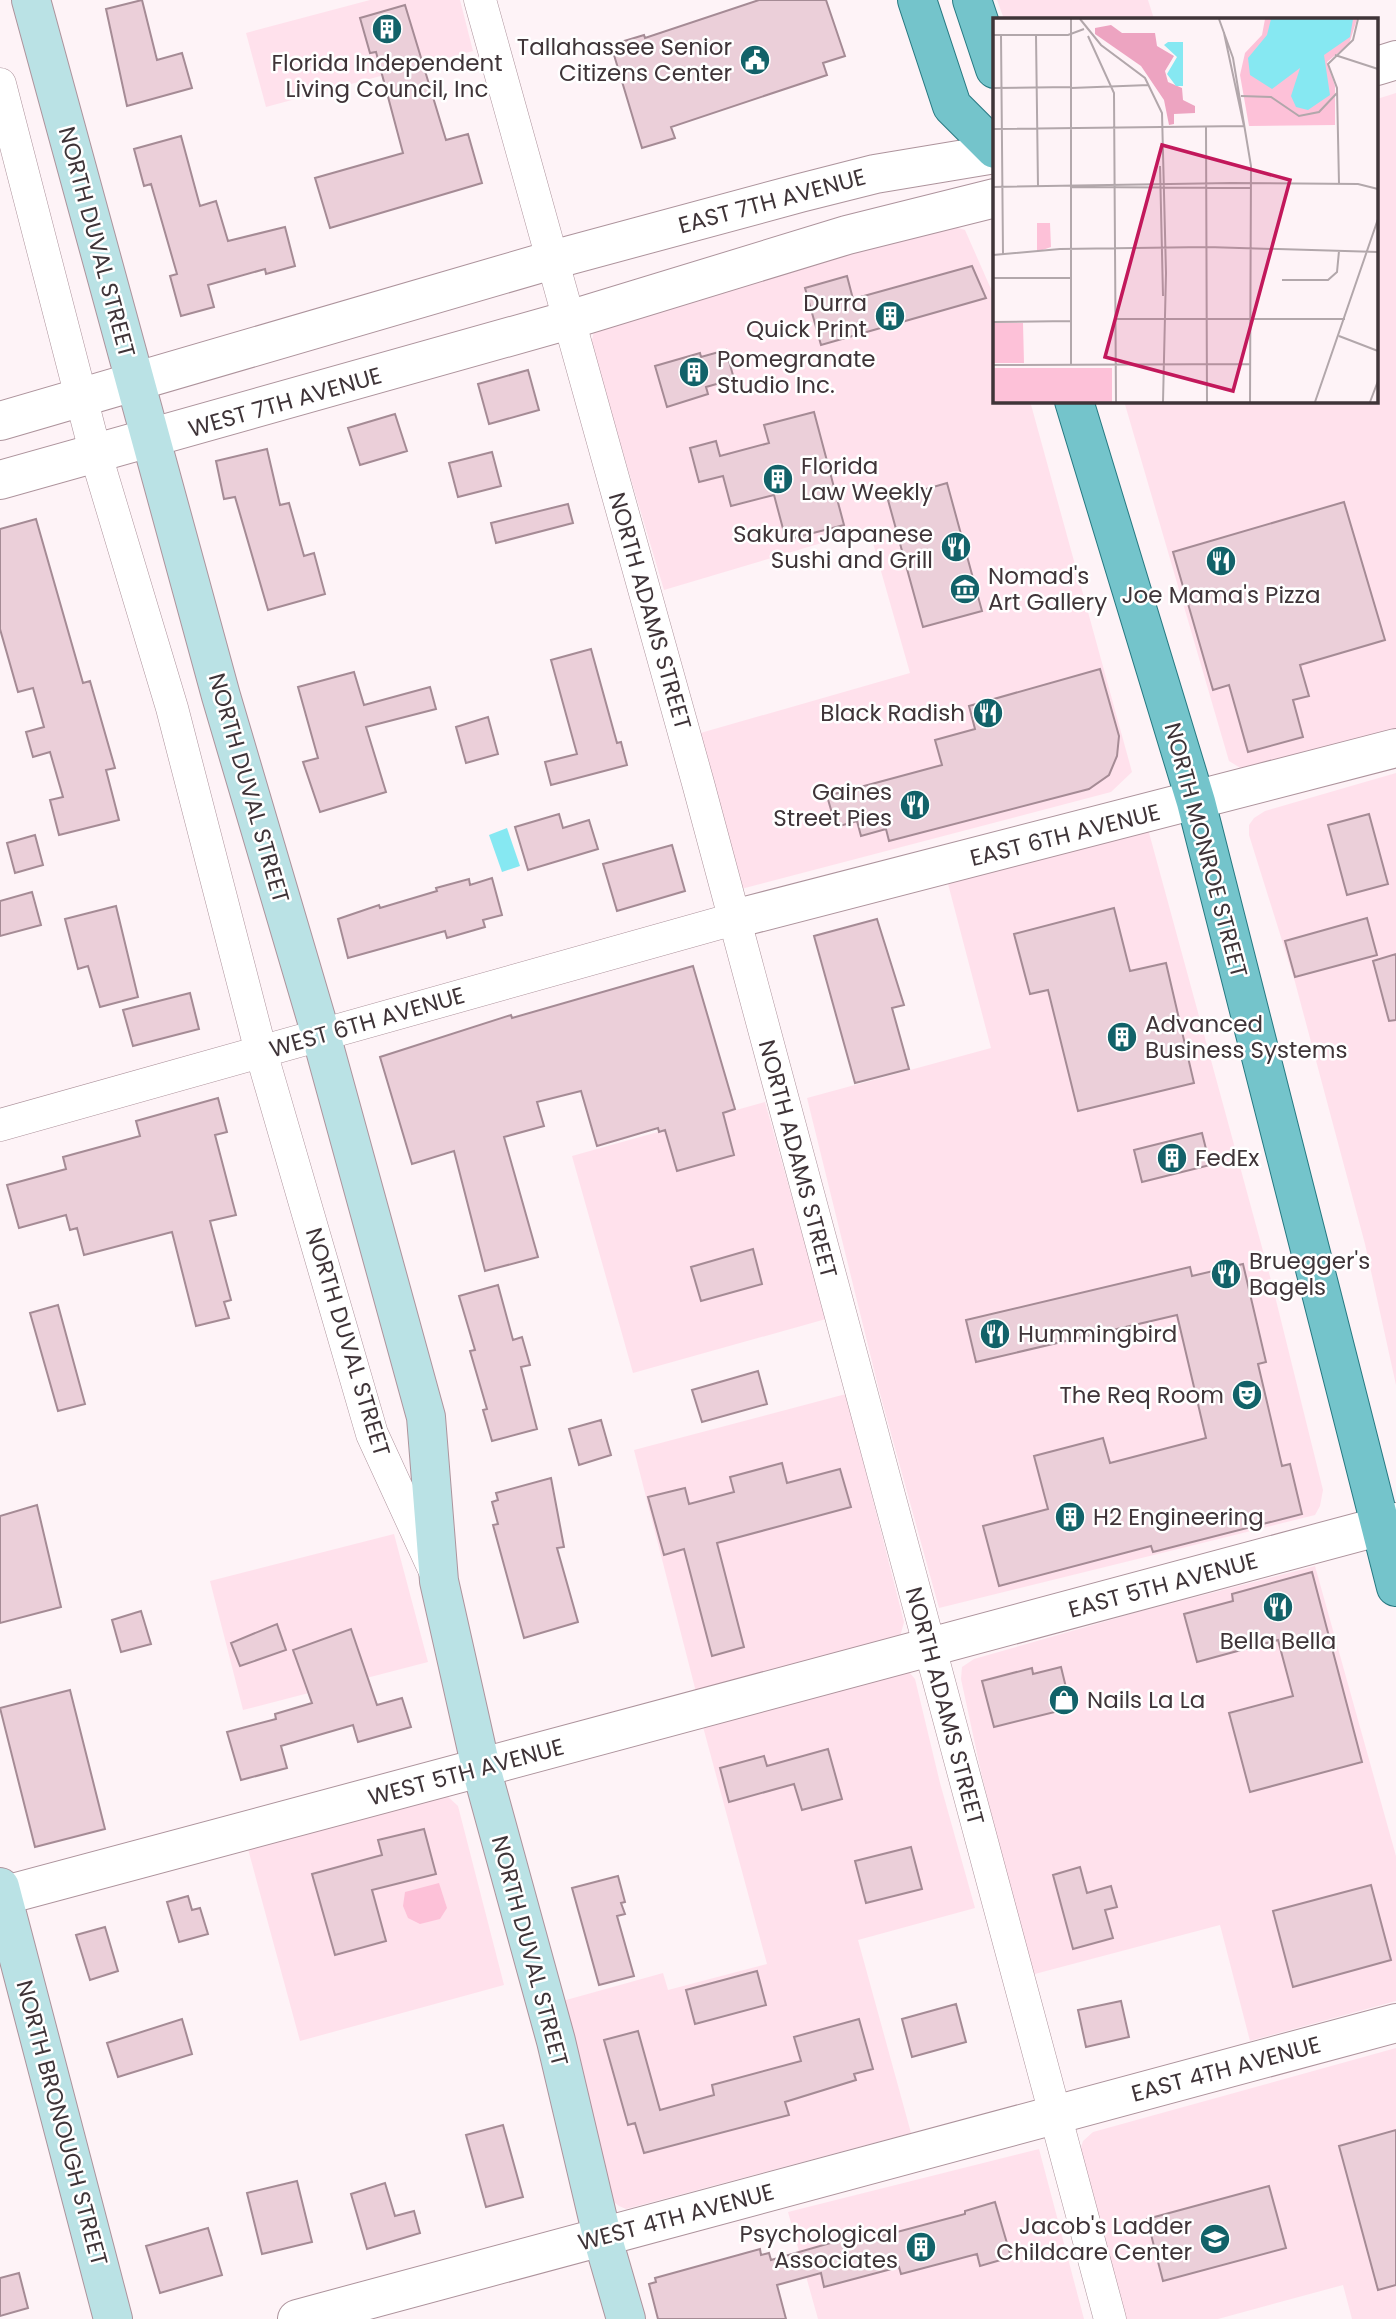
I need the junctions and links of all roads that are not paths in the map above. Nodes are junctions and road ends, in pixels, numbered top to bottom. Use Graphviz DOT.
graph roads {
  1 [pos="31,0"];
  2 [pos="480,0"];
  3 [pos="917,0"];
  4 [pos="972,0"];
  5 [pos="1396,60"];
  6 [pos="993,63"];
  7 [pos="1378,66"];
  8 [pos="0,84"];
  9 [pos="993,150"];
  10 [pos="993,152"];
  11 [pos="800,192"];
  12 [pos="993,199"];
  13 [pos="816,245"];
  14 [pos="552,261"];
  15 [pos="569,320"];
  16 [pos="135,384"];
  17 [pos="80,398"];
  18 [pos="1074,402"];
  19 [pos="0,421"];
  20 [pos="150,440"];
  21 [pos="96,455"];
  22 [pos="0,480"];
  23 [pos="1396,748"];
  24 [pos="1196,802"];
  25 [pos="734,919"];
  26 [pos="321,1035"];
  27 [pos="261,1052"];
  28 [pos="0,1125"];
  29 [pos="1388,1524"];
  30 [pos="439,1581"];
  31 [pos="1396,1587"];
  32 [pos="930,1648"];
  33 [pos="481,1768"];
  34 [pos="1,1892"];
  35 [pos="1396,2023"];
  36 [pos="1055,2116"];
  37 [pos="602,2236"];
  38 [pos="113,2319"];
  39 [pos="297,2319"];
  40 [pos="626,2319"];
  41 [pos="1110,2319"];
  1 -- 16 [label="main road, NORTH DUVAL STREET"];
  2 -- 14 [label="street, NORTH ADAMS STREET"];
  3 -- 9 [label="main road"];
  4 -- 6 [label="main road"];
  5 -- 7 [label="street"];
  8 -- 17 [label="street, NORTH DUVAL STREET"];
  10 -- 11 [label="street, EAST 7TH AVENUE"];
  11 -- 13 [label="street"];
  11 -- 14 [label="street, EAST 7TH AVENUE"];
  12 -- 13 [label="street"];
  13 -- 15 [label="street"];
  14 -- 15 [label="street, NORTH ADAMS STREET"];
  14 -- 16 [label="street"];
  15 -- 20 [label="street, WEST 7TH AVENUE"];
  15 -- 25 [label="street, NORTH ADAMS STREET"];
  16 -- 17 [label="street"];
  16 -- 20 [label="main road, NORTH DUVAL STREET"];
  17 -- 19 [label="street"];
  17 -- 21 [label="street, NORTH DUVAL STREET"];
  18 -- 24 [label="main road, NORTH MONROE STREET"];
  20 -- 21 [label="street, WEST 7TH AVENUE"];
  20 -- 26 [label="main road, NORTH DUVAL STREET"];
  21 -- 22 [label="street, WEST 7TH AVENUE"];
  21 -- 27 [label="street, NORTH DUVAL STREET"];
  23 -- 24 [label="street, EAST 6TH AVENUE"];
  24 -- 25 [label="street, EAST 6TH AVENUE"];
  24 -- 29 [label="main road, NORTH MONROE STREET"];
  25 -- 26 [label="street, WEST 6TH AVENUE"];
  25 -- 32 [label="street, NORTH ADAMS STREET"];
  26 -- 27 [label="street, WEST 6TH AVENUE"];
  26 -- 30 [label="main road, NORTH DUVAL STREET"];
  27 -- 28 [label="street, WEST 6TH AVENUE"];
  27 -- 30 [label="street, NORTH DUVAL STREET"];
  29 -- 31 [label="main road, NORTH MONROE STREET"];
  29 -- 32 [label="street, EAST 5TH AVENUE"];
  30 -- 33 [label="main road, NORTH DUVAL STREET"];
  32 -- 33 [label="street, WEST 5TH AVENUE"];
  32 -- 36 [label="street, NORTH ADAMS STREET"];
  33 -- 34 [label="street, WEST 5TH AVENUE"];
  33 -- 37 [label="main road, NORTH DUVAL STREET"];
  34 -- 38 [label="main road, NORTH BRONOUGH STREET"];
  35 -- 36 [label="street, EAST 4TH AVENUE"];
  36 -- 37 [label="street, WEST 4TH AVENUE"];
  36 -- 41 [label="street, NORTH ADAMS STREET"];
  37 -- 39 [label="street, WEST 4TH AVENUE"];
  37 -- 40 [label="main road, NORTH DUVAL STREET"];
}
